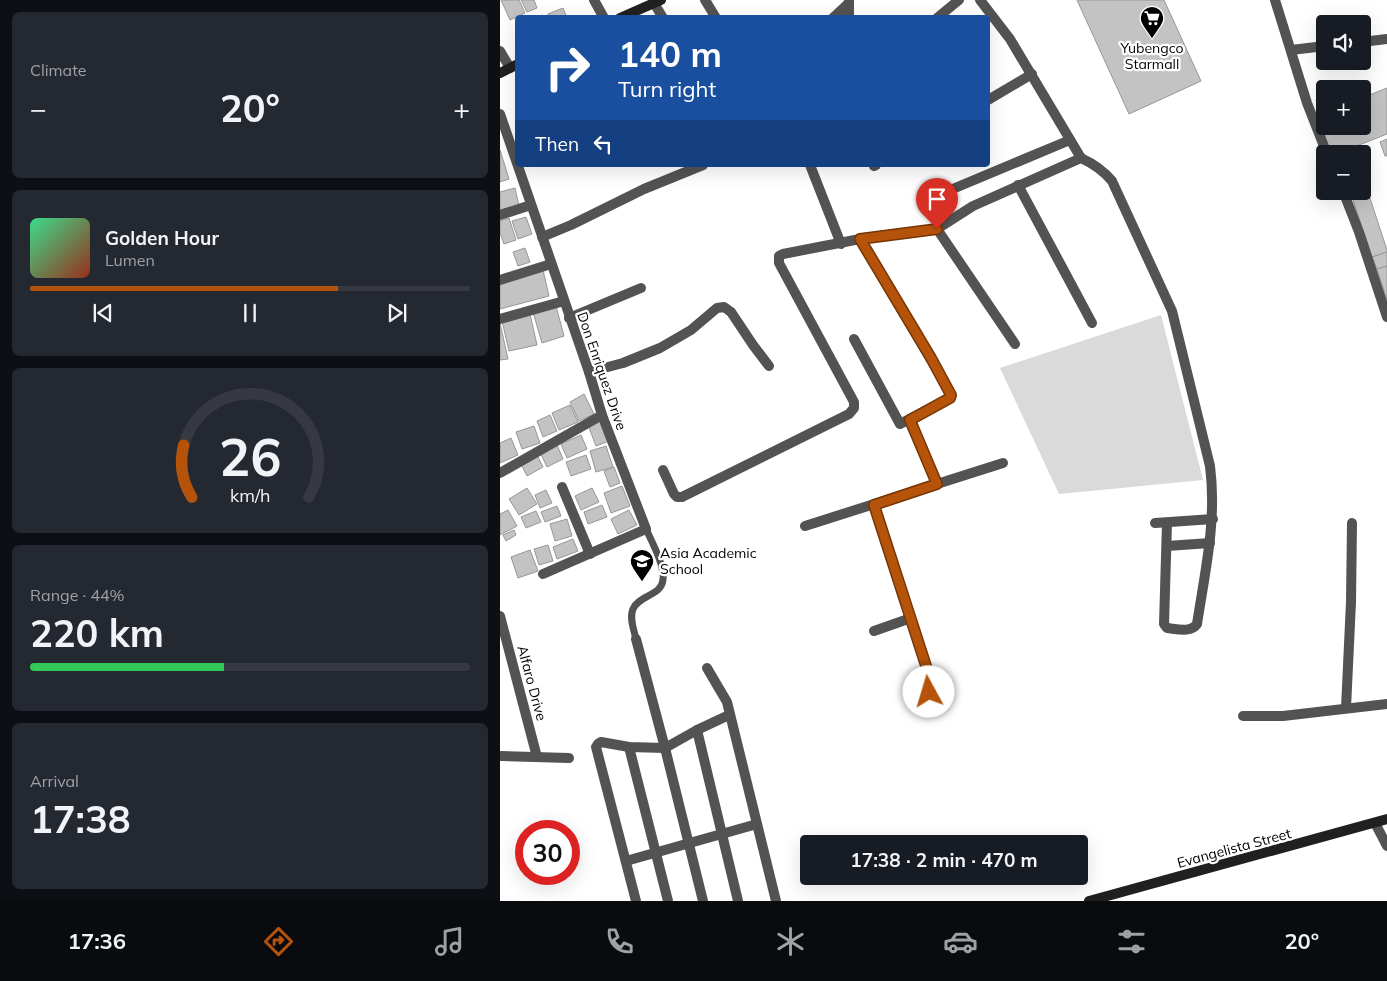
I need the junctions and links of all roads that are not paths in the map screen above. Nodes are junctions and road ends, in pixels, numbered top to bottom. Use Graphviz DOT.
graph roads {
  1 [pos="594,0"];
  2 [pos="706,0"];
  3 [pos="959,0"];
  4 [pos="980,0"];
  5 [pos="1275,0"];
  6 [pos="849,1"];
  7 [pos="657,2"];
  8 [pos="602,15"];
  9 [pos="627,15"];
  10 [pos="662,15"];
  11 [pos="714,15"];
  12 [pos="836,15"];
  13 [pos="849,15"];
  14 [pos="941,15"];
  15 [pos="986,15"];
  16 [pos="990,19"];
  17 [pos="1387,39"];
  18 [pos="1371,41"];
  19 [pos="1316,47"];
  20 [pos="1291,50"];
  21 [pos="500,51"];
  22 [pos="514,66"];
  23 [pos="500,72"];
  24 [pos="1032,74"];
  25 [pos="990,99"];
  26 [pos="500,114"];
  27 [pos="1070,140"];
  28 [pos="1324,145"];
  29 [pos="515,158"];
  30 [pos="1080,158"];
  31 [pos="518,167"];
  32 [pos="698,167"];
  33 [pos="811,167"];
  34 [pos="1018,185"];
  35 [pos="955,188"];
  36 [pos="1346,200"];
  37 [pos="531,205"];
  38 [pos="500,215"];
  39 [pos="937,229"];
  40 [pos="542,237"];
  41 [pos="860,239"];
  42 [pos="841,244"];
  43 [pos="551,264"];
  44 [pos="500,280"];
  45 [pos="641,288"];
  46 [pos="564,301"];
  47 [pos="1387,317"];
  48 [pos="569,318"];
  49 [pos="500,319"];
  50 [pos="1092,323"];
  51 [pos="854,339"];
  52 [pos="1015,344"];
  53 [pos="769,366"];
  54 [pos="589,372"];
  55 [pos="602,415"];
  56 [pos="910,420"];
  57 [pos="1003,463"];
  58 [pos="663,470"];
  59 [pos="500,473"];
  60 [pos="937,484"];
  61 [pos="562,487"];
  62 [pos="874,505"];
  63 [pos="1213,519"];
  64 [pos="1155,523"];
  65 [pos="1167,523"];
  66 [pos="1352,523"];
  67 [pos="805,526"];
  68 [pos="646,529"];
  69 [pos="1210,543"];
  70 [pos="1167,546"];
  71 [pos="590,554"];
  72 [pos="543,574"];
  73 [pos="500,616"];
  74 [pos="911,618"];
  75 [pos="874,631"];
  76 [pos="636,639"];
  77 [pos="707,668"];
  78 [pos="1387,703"];
  79 [pos="924,707"];
  80 [pos="1346,708"];
  81 [pos="729,715"];
  82 [pos="1243,716"];
  83 [pos="696,730"];
  84 [pos="629,747"];
  85 [pos="665,748"];
  86 [pos="500,756"];
  87 [pos="537,757"];
  88 [pos="570,758"];
  89 [pos="1387,819"];
  90 [pos="1375,823"];
  91 [pos="757,824"];
  92 [pos="721,834"];
  93 [pos="688,842"];
  94 [pos="1387,846"];
  95 [pos="656,851"];
  96 [pos="626,861"];
  97 [pos="636,901"];
  98 [pos="668,901"];
  99 [pos="703,901"];
  100 [pos="738,901"];
  101 [pos="776,901"];
  102 [pos="1089,901"];
  1 -- 8 [label="street"];
  2 -- 11 [label="street"];
  3 -- 14 [label="street"];
  4 -- 15 [label="street"];
  5 -- 20 [label="street"];
  6 -- 12 [label="street"];
  6 -- 13 [label="street"];
  7 -- 9 [label="main road"];
  7 -- 10 [label="street"];
  16 -- 24 [label="street"];
  17 -- 18 [label="street"];
  19 -- 20 [label="street"];
  20 -- 28 [label="street"];
  21 -- 22 [label="street"];
  22 -- 23 [label="main road"];
  24 -- 25 [label="street"];
  24 -- 27 [label="street"];
  26 -- 29 [label="street, Don Enriquez Drive"];
  27 -- 30 [label="street"];
  27 -- 35 [label="street"];
  30 -- 34 [label="street"];
  30 -- 63 [label="street"];
  31 -- 37 [label="street, Don Enriquez Drive"];
  32 -- 40 [label="street"];
  33 -- 42 [label="street"];
  34 -- 39 [label="street"];
  34 -- 50 [label="street"];
  36 -- 47 [label="street"];
  37 -- 38 [label="street"];
  37 -- 40 [label="street, Don Enriquez Drive"];
  39 -- 41 [label="street"];
  39 -- 52 [label="street"];
  40 -- 43 [label="street, Don Enriquez Drive"];
  41 -- 42 [label="street"];
  41 -- 56 [label="street"];
  42 -- 58 [label="street"];
  43 -- 44 [label="street"];
  43 -- 46 [label="street, Don Enriquez Drive"];
  45 -- 48 [label="street"];
  46 -- 48 [label="street, Don Enriquez Drive"];
  46 -- 49 [label="street"];
  48 -- 54 [label="street, Don Enriquez Drive"];
  51 -- 56 [label="street"];
  53 -- 54 [label="street"];
  54 -- 55 [label="street, Don Enriquez Drive"];
  55 -- 59 [label="street"];
  55 -- 68 [label="street, Don Enriquez Drive"];
  56 -- 60 [label="street"];
  57 -- 60 [label="street"];
  60 -- 62 [label="street"];
  61 -- 71 [label="street"];
  62 -- 67 [label="street"];
  62 -- 74 [label="street"];
  63 -- 65 [label="street"];
  63 -- 69 [label="street"];
  64 -- 65 [label="street"];
  65 -- 70 [label="street"];
  66 -- 80 [label="street"];
  68 -- 71 [label="street"];
  68 -- 76 [label="street"];
  69 -- 70 [label="street"];
  69 -- 70 [label="street"];
  71 -- 72 [label="street"];
  73 -- 87 [label="street, Alfaro Drive"];
  74 -- 75 [label="street"];
  74 -- 79 [label="street"];
  76 -- 85 [label="street"];
  77 -- 81 [label="street"];
  78 -- 80 [label="street"];
  80 -- 82 [label="street"];
  81 -- 83 [label="street"];
  81 -- 91 [label="street"];
  83 -- 85 [label="street"];
  83 -- 92 [label="street"];
  84 -- 85 [label="street"];
  84 -- 95 [label="street"];
  84 -- 96 [label="street"];
  85 -- 93 [label="street"];
  86 -- 87 [label="street"];
  87 -- 88 [label="street"];
  89 -- 90 [label="main road, Evangelista Street"];
  90 -- 94 [label="street"];
  90 -- 102 [label="main road, Evangelista Street"];
  91 -- 92 [label="street"];
  91 -- 101 [label="street"];
  92 -- 93 [label="street"];
  92 -- 100 [label="street"];
  93 -- 95 [label="street"];
  93 -- 99 [label="street"];
  95 -- 96 [label="street"];
  95 -- 98 [label="street"];
  96 -- 97 [label="street"];
}
